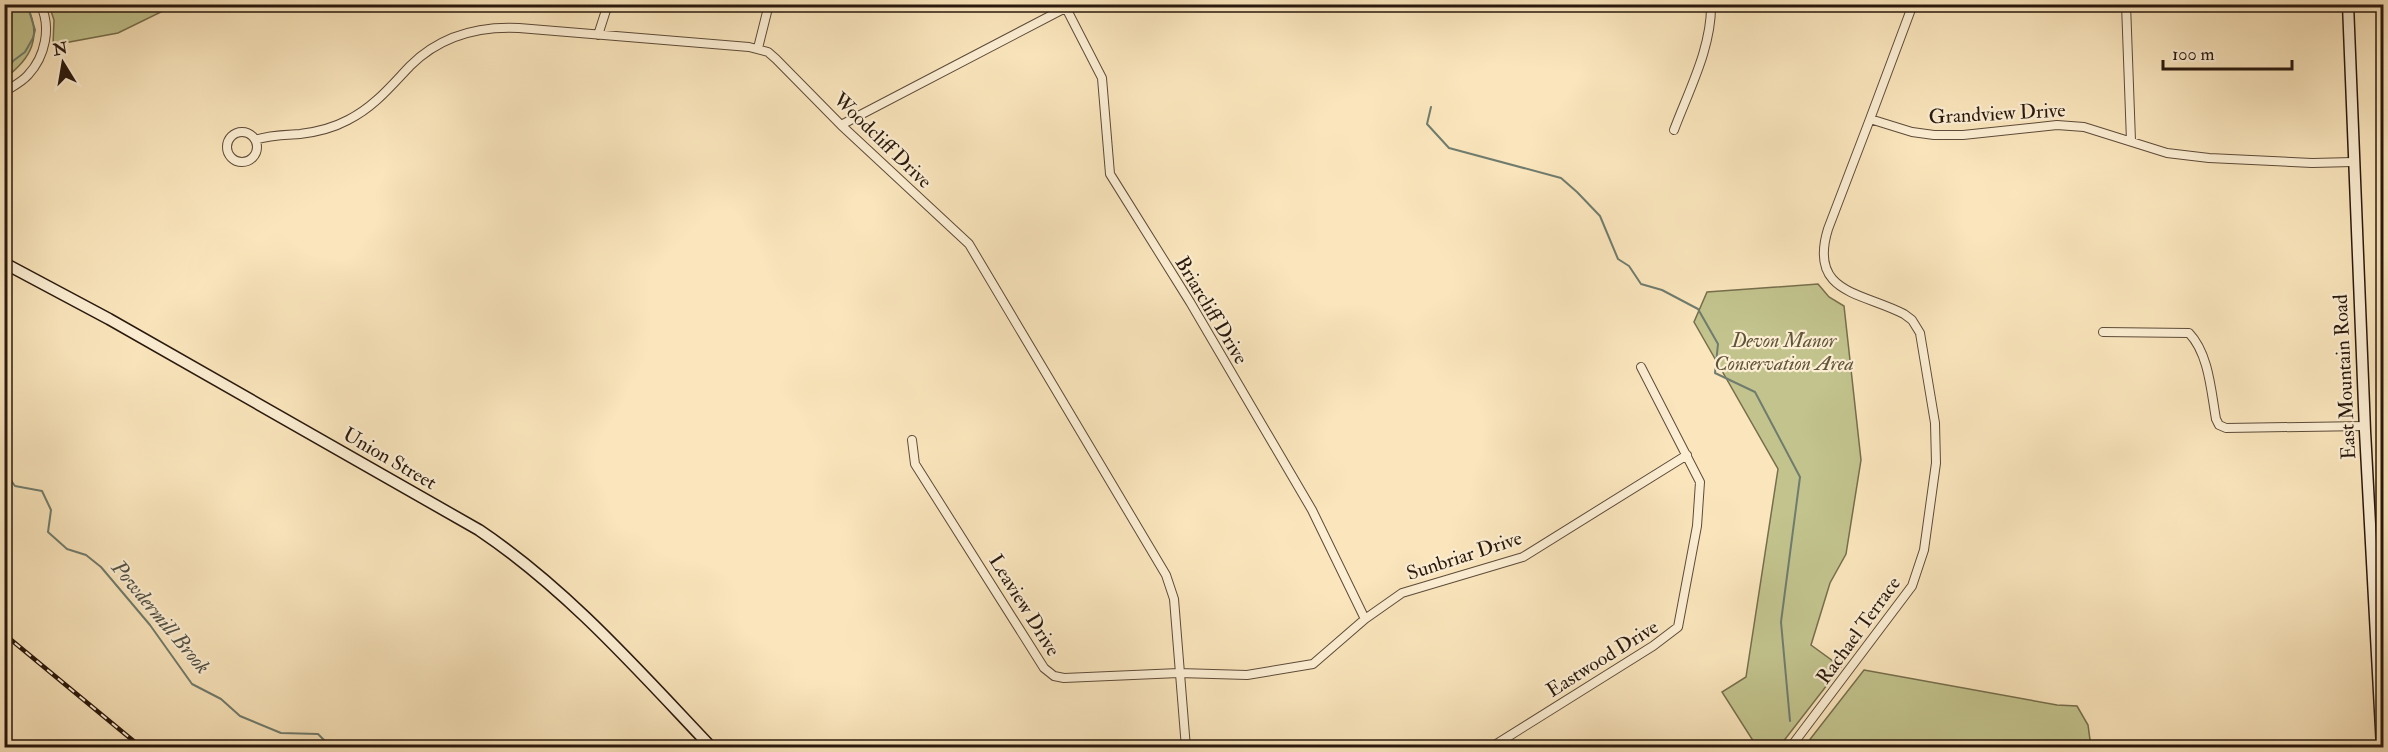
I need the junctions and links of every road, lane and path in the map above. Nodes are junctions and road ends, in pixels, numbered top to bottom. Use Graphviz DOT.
graph roads {
  1 [pos="39,4"];
  2 [pos="608,4"];
  3 [pos="769,4"];
  4 [pos="1711,4"];
  5 [pos="1913,4"];
  6 [pos="2126,4"];
  7 [pos="2348,4"];
  8 [pos="1070,6"];
  9 [pos="598,35"];
  10 [pos="758,48"];
  11 [pos="4,92"];
  12 [pos="1870,119"];
  13 [pos="841,125"];
  14 [pos="1674,130"];
  15 [pos="255,140"];
  16 [pos="2131,141"];
  17 [pos="2353,162"];
  18 [pos="4,263"];
  19 [pos="2103,332"];
  20 [pos="1641,367"];
  21 [pos="2365,426"];
  22 [pos="912,440"];
  23 [pos="1687,455"];
  24 [pos="1365,619"];
  25 [pos="1179,673"];
  26 [pos="711,747"];
  27 [pos="1186,747"];
  28 [pos="1490,747"];
  29 [pos="1790,747"];
  30 [pos="2382,747"];
  1 -- 11 [label="street"];
  2 -- 9 [label="street"];
  3 -- 10 [label="street"];
  4 -- 14 [label="street"];
  5 -- 12 [label="street"];
  6 -- 16 [label="street"];
  7 -- 17 [label="main road, East Mountain Road"];
  8 -- 13 [label="street"];
  8 -- 24 [label="street, Briarcliff Drive"];
  9 -- 10 [label="street"];
  9 -- 15 [label="street"];
  10 -- 13 [label="street, Woodcliff Drive"];
  12 -- 16 [label="street, Grandview Drive"];
  12 -- 29 [label="street, Rachael Terrace"];
  13 -- 25 [label="street, Woodcliff Drive"];
  16 -- 17 [label="street, Grandview Drive"];
  17 -- 21 [label="main road, East Mountain Road"];
  18 -- 26 [label="main road, Union Street"];
  19 -- 21 [label="street"];
  20 -- 23 [label="street, Eastwood Drive"];
  21 -- 30 [label="main road, East Mountain Road"];
  22 -- 25 [label="street, Leaview Drive"];
  23 -- 24 [label="street, Sunbriar Drive"];
  23 -- 28 [label="street, Eastwood Drive"];
  24 -- 25 [label="street, Sunbriar Drive"];
  25 -- 27 [label="street, Woodcliff Drive"];
}
